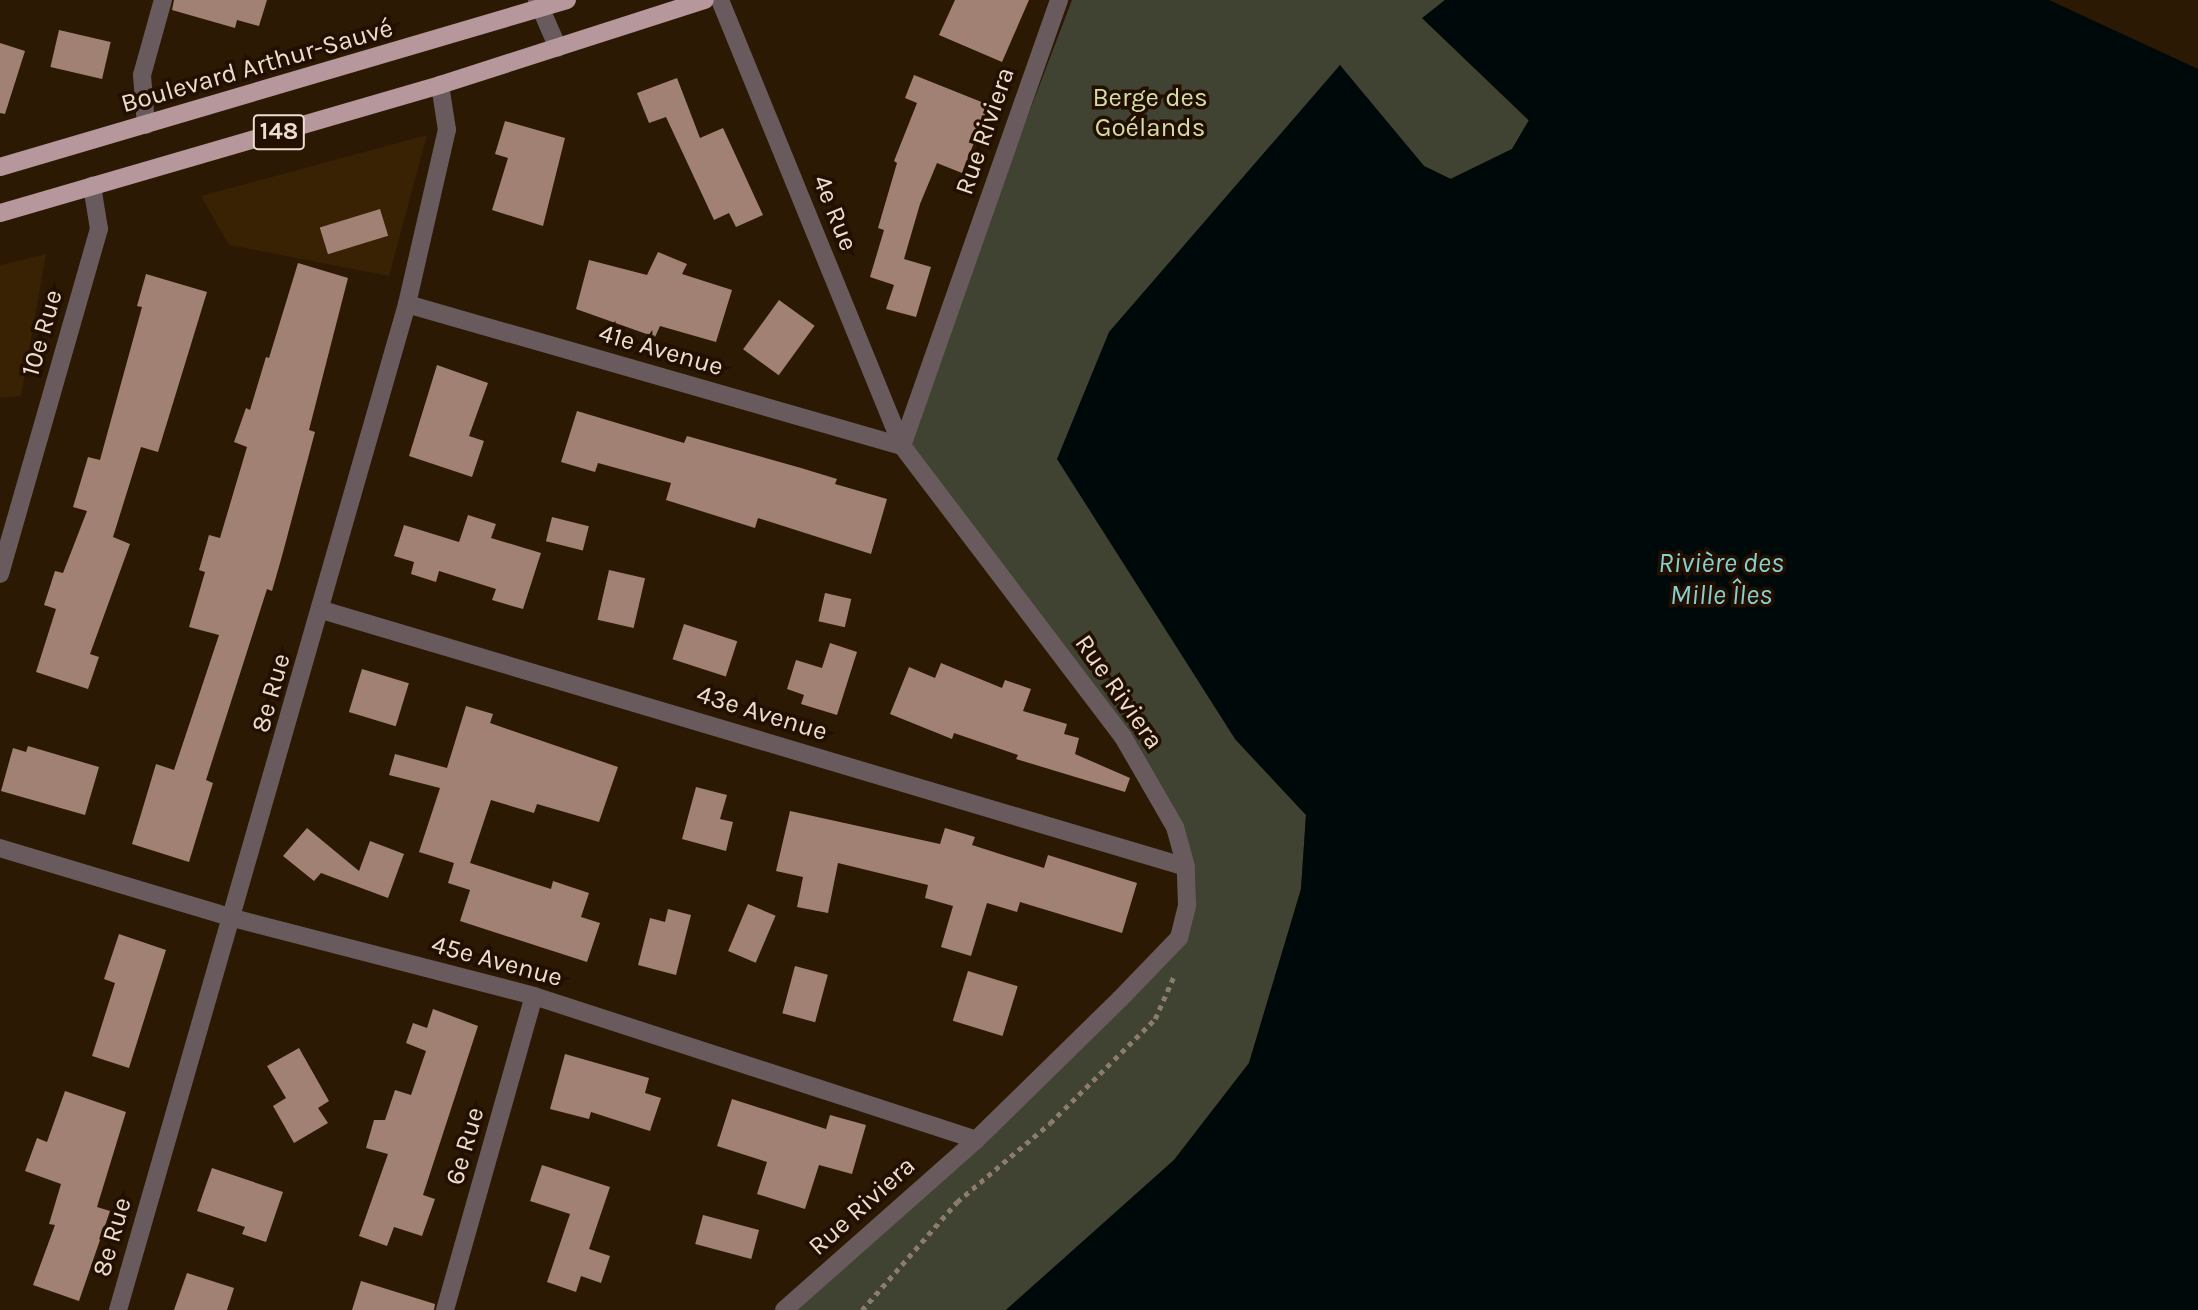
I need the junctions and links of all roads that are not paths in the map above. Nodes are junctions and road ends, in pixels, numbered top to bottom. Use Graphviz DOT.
graph roads {
  1 [pos="163,0"];
  2 [pos="567,0"];
  3 [pos="705,0"];
  4 [pos="720,0"];
  5 [pos="1059,0"];
  6 [pos="540,4"];
  7 [pos="558,48"];
  8 [pos="440,85"];
  9 [pos="146,125"];
  10 [pos="0,167"];
  11 [pos="92,186"];
  12 [pos="0,213"];
  13 [pos="407,304"];
  14 [pos="902,446"];
  15 [pos="0,574"];
  16 [pos="322,610"];
  17 [pos="0,848"];
  18 [pos="1186,867"];
  19 [pos="233,918"];
  20 [pos="534,996"];
  21 [pos="976,1140"];
  22 [pos="118,1310"];
  23 [pos="445,1310"];
  24 [pos="784,1310"];
  1 -- 9 [label="street"];
  2 -- 6 [label="main road, Boulevard Arthur-Sauvé / 148"];
  3 -- 7 [label="main road, 148"];
  4 -- 14 [label="street, 4e Rue"];
  5 -- 14 [label="street, Rue Riviera"];
  6 -- 7 [label="street"];
  6 -- 9 [label="main road, Boulevard Arthur-Sauvé / 148"];
  7 -- 8 [label="main road, 148"];
  8 -- 11 [label="main road, 148"];
  8 -- 13 [label="street, 8e Rue"];
  9 -- 10 [label="main road, Boulevard Arthur-Sauvé / 148"];
  11 -- 12 [label="main road, 148"];
  11 -- 15 [label="street, 10e Rue"];
  13 -- 14 [label="street, 41e Avenue"];
  13 -- 16 [label="street, 8e Rue"];
  14 -- 18 [label="street, Rue Riviera"];
  16 -- 18 [label="street, 43e Avenue"];
  16 -- 19 [label="street, 8e Rue"];
  17 -- 19 [label="street, 45e Avenue"];
  18 -- 21 [label="street, Rue Riviera"];
  19 -- 20 [label="street, 45e Avenue"];
  19 -- 22 [label="street, 8e Rue"];
  20 -- 21 [label="street, 45e Avenue"];
  20 -- 23 [label="street, 6e Rue"];
  21 -- 24 [label="street, Rue Riviera"];
}
